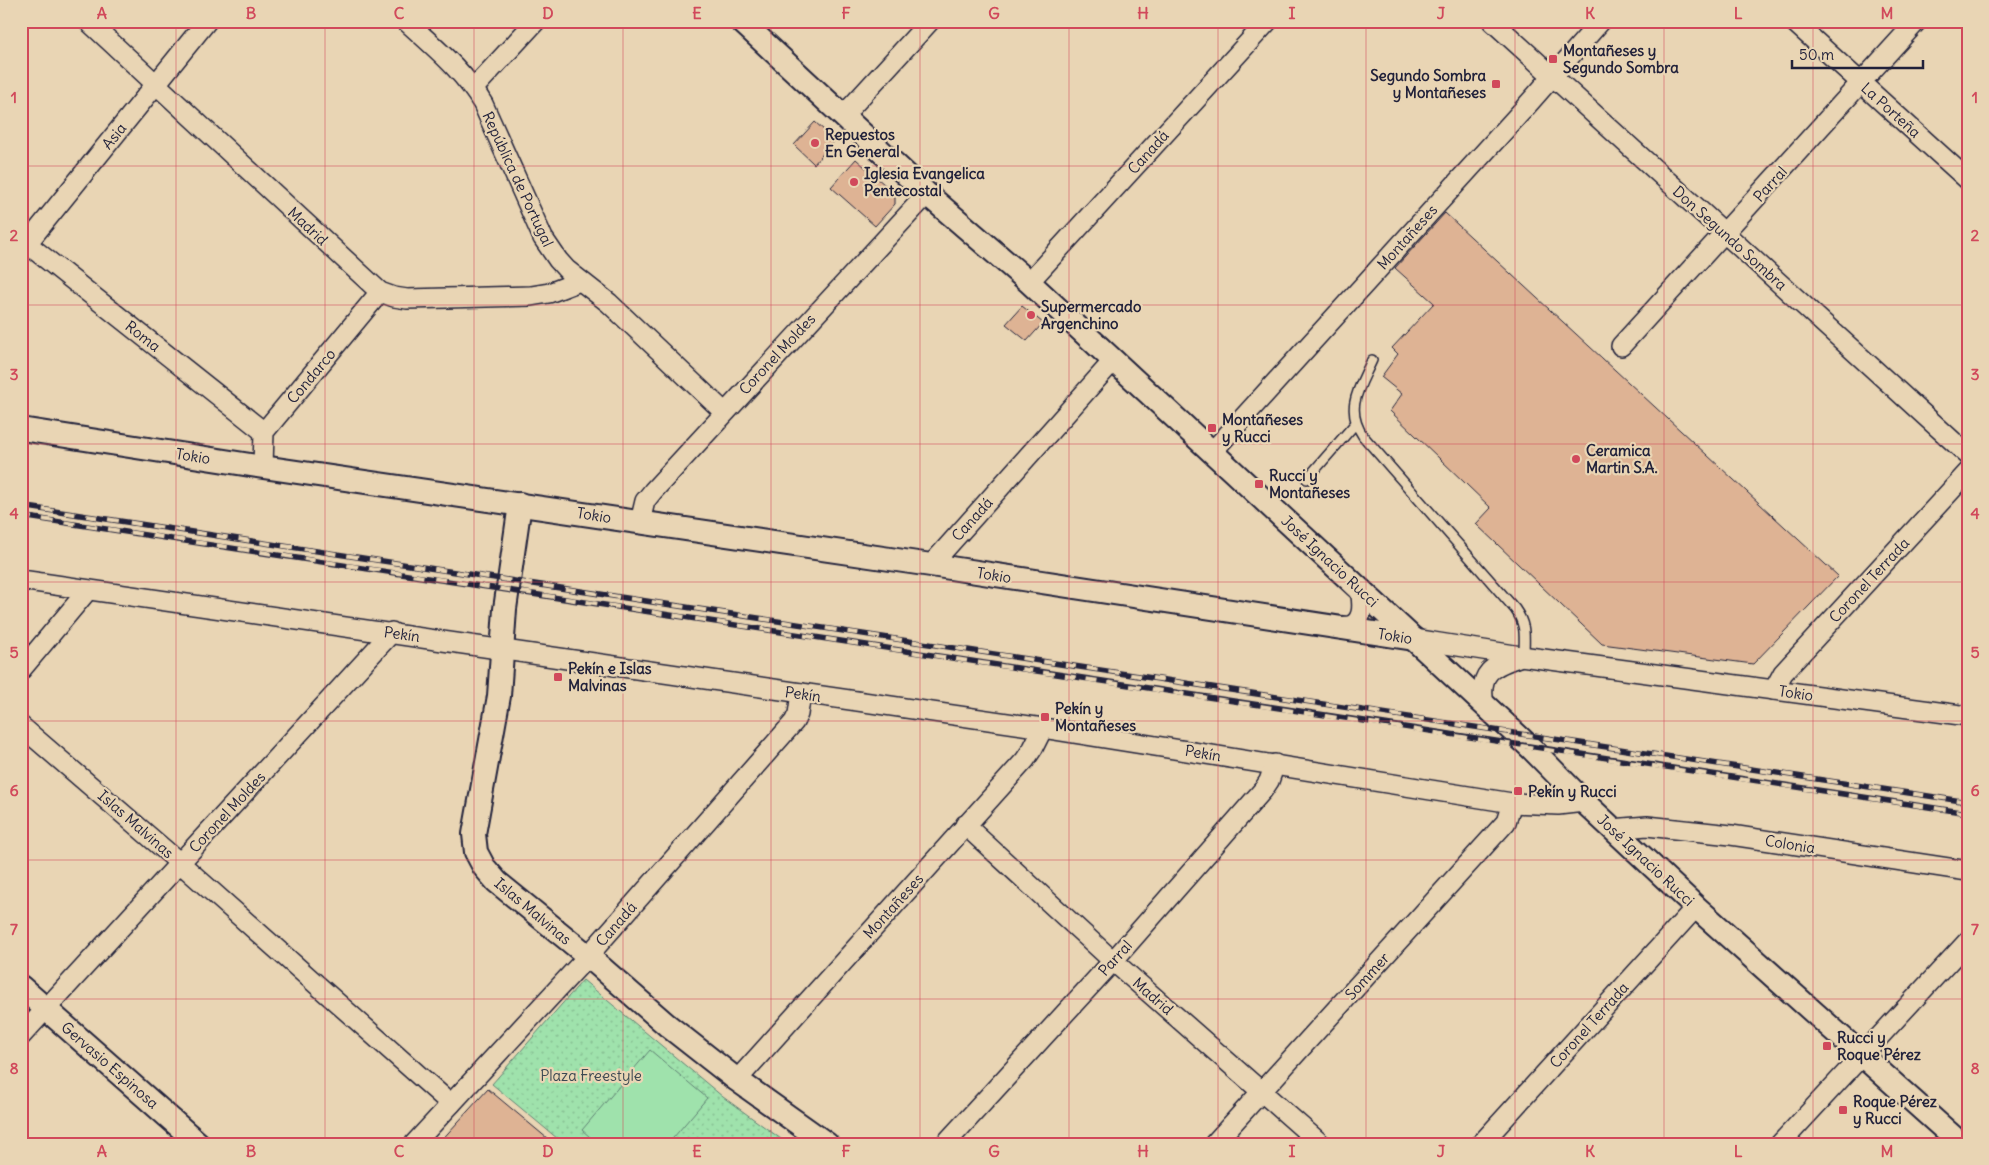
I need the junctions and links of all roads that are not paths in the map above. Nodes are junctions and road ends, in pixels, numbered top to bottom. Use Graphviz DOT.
graph roads {
  1 [pos="88,21"];
  2 [pos="207,21"];
  3 [pos="406,21"];
  4 [pos="536,21"];
  5 [pos="741,21"];
  6 [pos="930,21"];
  7 [pos="1268,21"];
  8 [pos="1492,21"];
  9 [pos="1600,21"];
  10 [pos="1792,21"];
  11 [pos="1917,21"];
  12 [pos="1552,77"];
  13 [pos="1861,83"];
  14 [pos="156,85"];
  15 [pos="474,88"];
  16 [pos="843,116"];
  17 [pos="1968,180"];
  18 [pos="926,194"];
  19 [pos="1725,234"];
  20 [pos="23,245"];
  21 [pos="580,281"];
  22 [pos="1029,282"];
  23 [pos="380,292"];
  24 [pos="1621,346"];
  25 [pos="1113,360"];
  26 [pos="1372,360"];
  27 [pos="724,412"];
  28 [pos="1355,424"];
  29 [pos="21,429"];
  30 [pos="264,432"];
  31 [pos="1212,452"];
  32 [pos="1968,455"];
  33 [pos="263,468"];
  34 [pos="1968,472"];
  35 [pos="1307,480"];
  36 [pos="520,504"];
  37 [pos="640,522"];
  38 [pos="931,565"];
  39 [pos="21,580"];
  40 [pos="1360,589"];
  41 [pos="88,590"];
  42 [pos="1333,627"];
  43 [pos="392,632"];
  44 [pos="1414,639"];
  45 [pos="502,649"];
  46 [pos="1522,656"];
  47 [pos="21,670"];
  48 [pos="1774,690"];
  49 [pos="801,693"];
  50 [pos="1484,705"];
  51 [pos="1968,716"];
  52 [pos="21,726"];
  53 [pos="1042,728"];
  54 [pos="1274,764"];
  55 [pos="1584,802"];
  56 [pos="1512,803"];
  57 [pos="965,825"];
  58 [pos="1612,829"];
  59 [pos="180,863"];
  60 [pos="1968,872"];
  61 [pos="1696,907"];
  62 [pos="1968,941"];
  63 [pos="588,956"];
  64 [pos="1113,961"];
  65 [pos="21,987"];
  66 [pos="47,1009"];
  67 [pos="21,1036"];
  68 [pos="1862,1054"];
  69 [pos="737,1080"];
  70 [pos="1263,1091"];
  71 [pos="451,1104"];
  72 [pos="199,1144"];
  73 [pos="414,1144"];
  74 [pos="827,1144"];
  75 [pos="945,1144"];
  76 [pos="1214,1144"];
  77 [pos="1321,1144"];
  78 [pos="1481,1144"];
  79 [pos="1780,1144"];
  80 [pos="1961,1144"];
  1 -- 14 [label="street, Madrid"];
  2 -- 14 [label="street, Asia"];
  3 -- 15 [label="street, República de Portugal"];
  4 -- 15 [label="street"];
  5 -- 16 [label="street, José Ignacio Rucci"];
  6 -- 16 [label="street"];
  7 -- 22 [label="street, Canadá"];
  8 -- 12 [label="street, Don Segundo Sombra"];
  9 -- 12 [label="street, Montañeses"];
  10 -- 13 [label="street, La Porteña"];
  11 -- 13 [label="street, Parral"];
  12 -- 19 [label="street, Don Segundo Sombra"];
  12 -- 31 [label="street, Montañeses"];
  13 -- 17 [label="street, La Porteña"];
  13 -- 19 [label="street, Parral"];
  14 -- 20 [label="street, Asia"];
  14 -- 23 [label="street, Madrid"];
  15 -- 21 [label="street, República de Portugal"];
  16 -- 18 [label="street, José Ignacio Rucci"];
  18 -- 22 [label="street, José Ignacio Rucci"];
  18 -- 27 [label="street, Coronel Moldes"];
  19 -- 24 [label="street, Parral"];
  19 -- 32 [label="street, Don Segundo Sombra"];
  20 -- 30 [label="street, Roma"];
  21 -- 23 [label="street, Madrid"];
  21 -- 27 [label="street, República de Portugal"];
  22 -- 25 [label="street, José Ignacio Rucci"];
  23 -- 30 [label="street, Condarco"];
  25 -- 31 [label="street, José Ignacio Rucci"];
  25 -- 38 [label="street, Canadá"];
  26 -- 28 [label="lane"];
  27 -- 37 [label="street, Coronel Moldes"];
  28 -- 35 [label="lane"];
  28 -- 46 [label="lane"];
  29 -- 33 [label="street, Tokio"];
  30 -- 33 [label="street"];
  31 -- 40 [label="street, José Ignacio Rucci"];
  33 -- 36 [label="street, Tokio"];
  34 -- 48 [label="street, Coronel Terrada"];
  36 -- 37 [label="street, Tokio"];
  36 -- 45 [label="street, Islas Malvinas"];
  37 -- 38 [label="street, Tokio"];
  38 -- 42 [label="street, Tokio"];
  39 -- 41 [label="street, Pekín"];
  40 -- 42 [label="street"];
  40 -- 44 [label="street, José Ignacio Rucci"];
  41 -- 43 [label="street, Pekín"];
  41 -- 47 [label="street"];
  42 -- 44 [label="street, Tokio"];
  43 -- 45 [label="street, Pekín"];
  43 -- 59 [label="street, Coronel Moldes"];
  44 -- 46 [label="street, Tokio"];
  44 -- 50 [label="street, José Ignacio Rucci"];
  45 -- 49 [label="street, Pekín"];
  45 -- 63 [label="street, Islas Malvinas"];
  46 -- 48 [label="street, Tokio"];
  46 -- 50 [label="street"];
  48 -- 51 [label="street, Tokio"];
  49 -- 53 [label="street, Pekín"];
  49 -- 63 [label="street, Canadá"];
  50 -- 55 [label="street, José Ignacio Rucci"];
  52 -- 59 [label="street, Islas Malvinas"];
  53 -- 54 [label="street, Pekín"];
  53 -- 57 [label="street, Montañeses"];
  54 -- 56 [label="street, Pekín"];
  54 -- 64 [label="street, Parral"];
  55 -- 56 [label="street, Pekín"];
  55 -- 58 [label="street, José Ignacio Rucci"];
  56 -- 70 [label="street, Sommer"];
  57 -- 64 [label="street, Madrid"];
  57 -- 69 [label="street, Montañeses"];
  58 -- 60 [label="street, Colonia"];
  58 -- 61 [label="street, José Ignacio Rucci"];
  59 -- 66 [label="street, Coronel Moldes"];
  59 -- 71 [label="street, Islas Malvinas"];
  61 -- 68 [label="street, José Ignacio Rucci"];
  61 -- 78 [label="street, Coronel Terrada"];
  62 -- 68 [label="street"];
  63 -- 69 [label="street, Islas Malvinas"];
  63 -- 71 [label="street, Canadá"];
  64 -- 70 [label="street, Madrid"];
  64 -- 75 [label="street, Parral"];
  65 -- 66 [label="street, Gervasio Espinosa"];
  66 -- 67 [label="street, Coronel Moldes"];
  66 -- 72 [label="street, Gervasio Espinosa"];
  68 -- 79 [label="street"];
  68 -- 80 [label="street, José Ignacio Rucci"];
  69 -- 74 [label="street, Islas Malvinas"];
  70 -- 76 [label="street, Sommer"];
  70 -- 77 [label="street, Madrid"];
  71 -- 73 [label="street, Canadá"];
}
